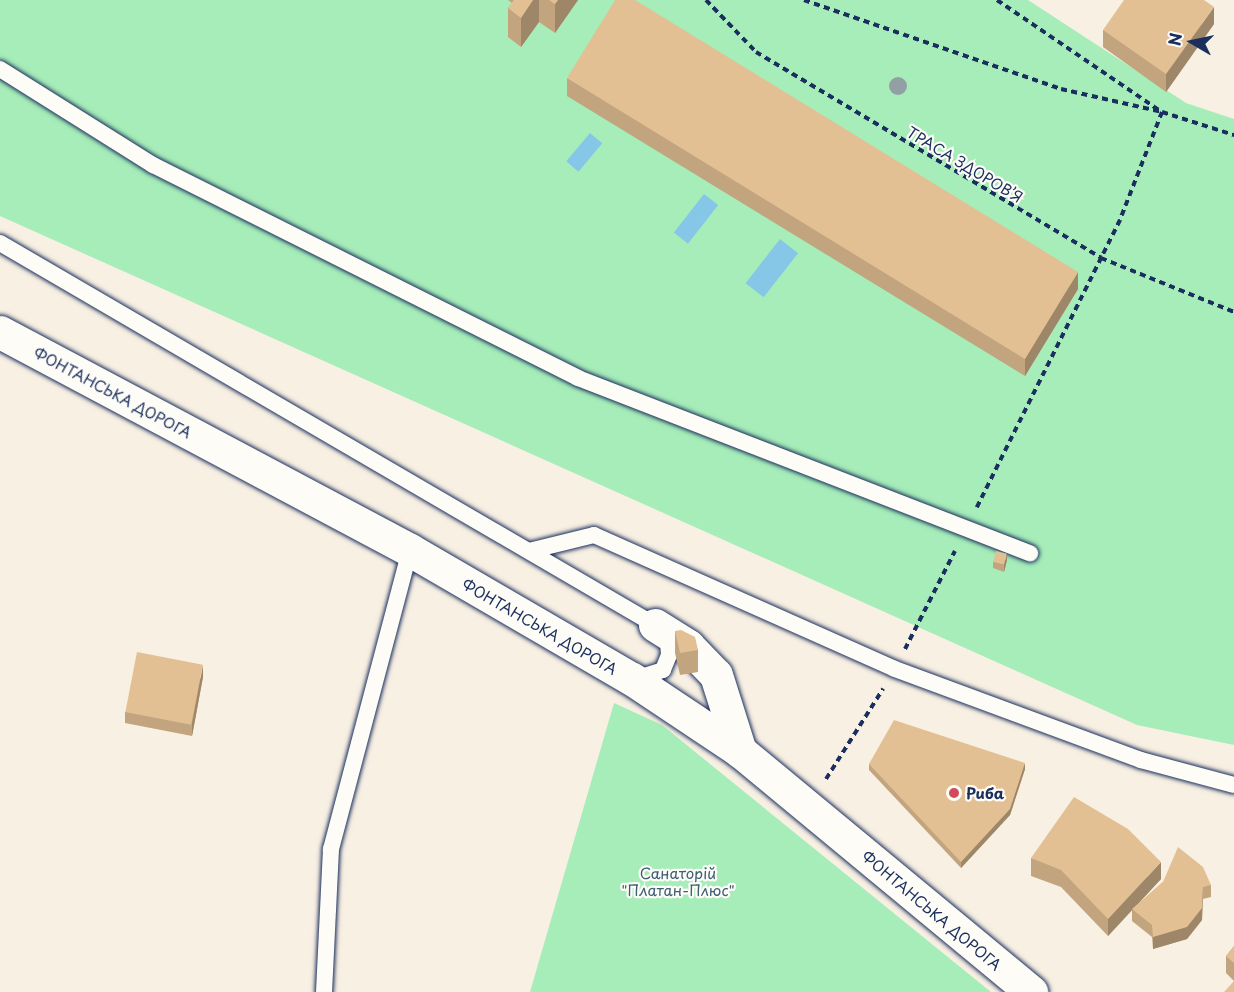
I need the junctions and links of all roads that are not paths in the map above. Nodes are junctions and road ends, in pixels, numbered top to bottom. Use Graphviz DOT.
graph roads {
  1 [pos="0,69"];
  2 [pos="0,243"];
  3 [pos="0,332"];
  4 [pos="410,550"];
  5 [pos="529,551"];
  6 [pos="1030,553"];
  7 [pos="655,625"];
  8 [pos="632,679"];
  9 [pos="740,751"];
  10 [pos="1234,785"];
  11 [pos="324,992"];
  12 [pos="1031,992"];
  1 -- 6 [label="lane"];
  2 -- 5 [label="lane"];
  3 -- 4 [label="main road, ФОНТАНСЬКА ДОРОГА"];
  4 -- 8 [label="main road, ФОНТАНСЬКА ДОРОГА"];
  4 -- 11 [label="lane"];
  5 -- 7 [label="lane"];
  5 -- 10 [label="lane"];
  7 -- 8 [label="lane"];
  7 -- 9 [label="main road"];
  8 -- 9 [label="main road, ФОНТАНСЬКА ДОРОГА"];
  9 -- 12 [label="main road, ФОНТАНСЬКА ДОРОГА"];
}
